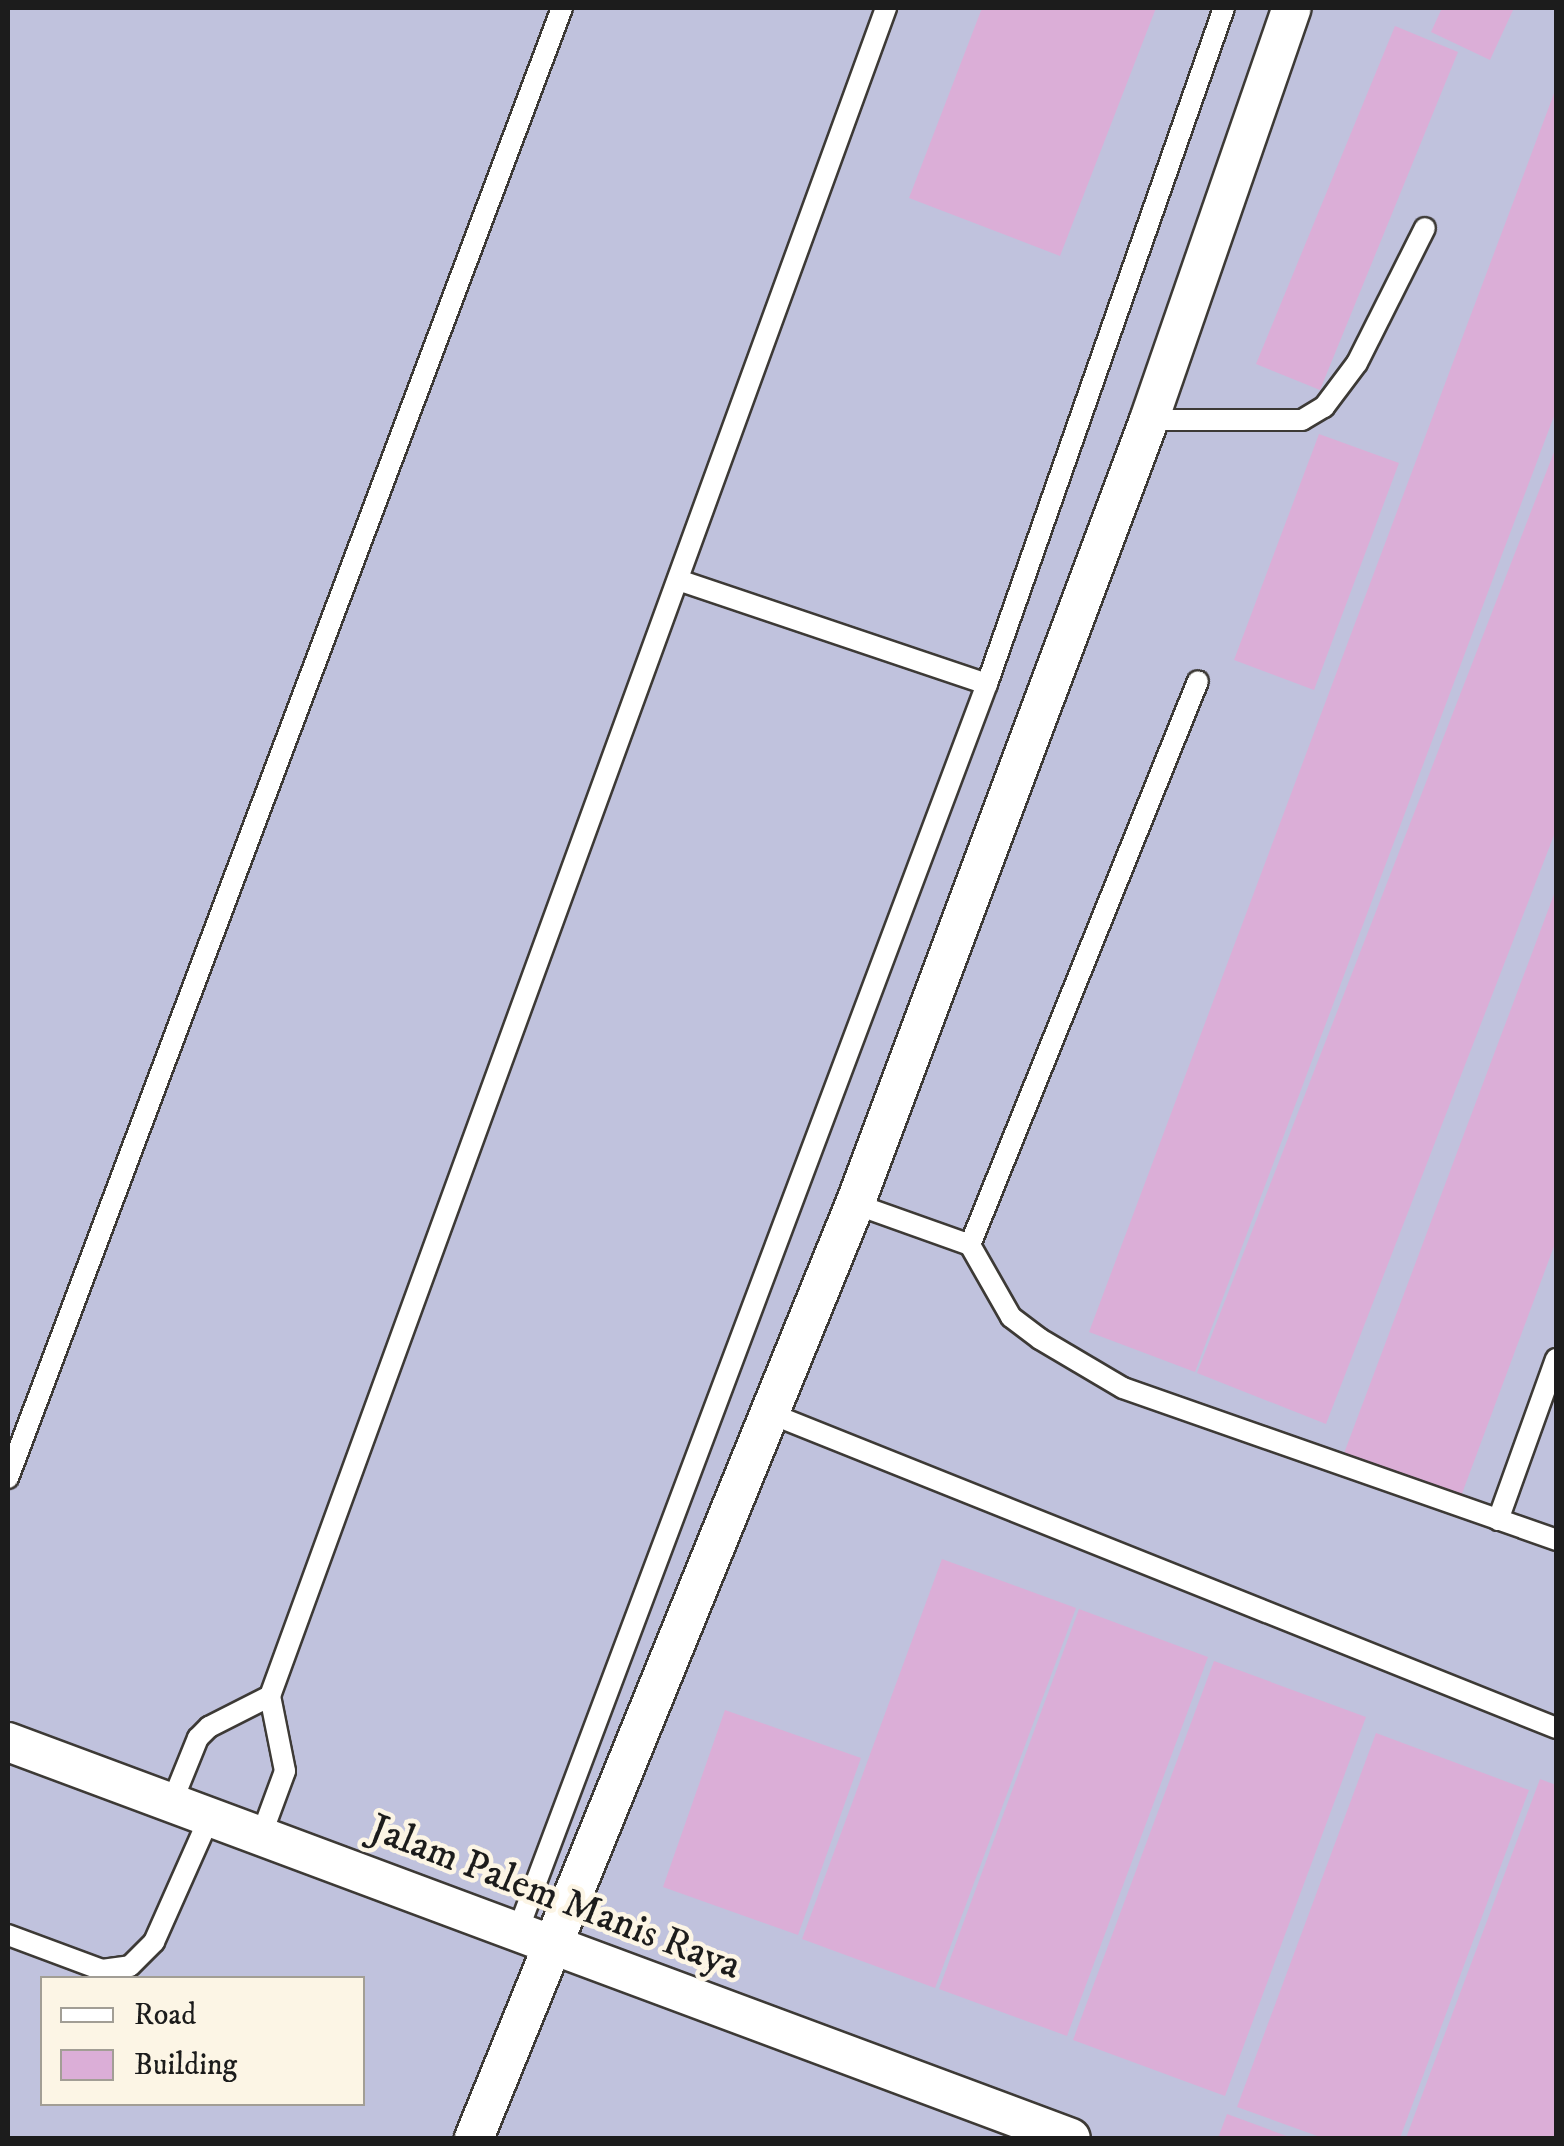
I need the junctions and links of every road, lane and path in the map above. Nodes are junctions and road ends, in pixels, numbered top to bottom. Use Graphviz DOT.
graph roads {
  1 [pos="562,8"];
  2 [pos="886,8"];
  3 [pos="1224,8"];
  4 [pos="1292,8"];
  5 [pos="1426,228"];
  6 [pos="1149,420"];
  7 [pos="678,580"];
  8 [pos="1198,681"];
  9 [pos="986,684"];
  10 [pos="855,1204"];
  11 [pos="970,1245"];
  12 [pos="1556,1359"];
  13 [pos="769,1413"];
  14 [pos="8,1478"];
  15 [pos="1498,1520"];
  16 [pos="1556,1540"];
  17 [pos="270,1696"];
  18 [pos="1556,1728"];
  19 [pos="8,1742"];
  20 [pos="172,1802"];
  21 [pos="210,1816"];
  22 [pos="261,1836"];
  23 [pos="8,1934"];
  24 [pos="534,1939"];
  25 [pos="474,2138"];
  26 [pos="1071,2138"];
  1 -- 14 [label="lane"];
  2 -- 7 [label="lane"];
  3 -- 9 [label="lane"];
  4 -- 6 [label="street"];
  5 -- 6 [label="lane"];
  6 -- 10 [label="street"];
  7 -- 9 [label="lane"];
  7 -- 17 [label="lane"];
  8 -- 11 [label="lane"];
  9 -- 24 [label="lane"];
  10 -- 11 [label="lane"];
  10 -- 13 [label="street"];
  11 -- 15 [label="lane"];
  12 -- 15 [label="lane"];
  13 -- 18 [label="lane"];
  13 -- 24 [label="street"];
  15 -- 16 [label="lane"];
  17 -- 20 [label="lane"];
  17 -- 22 [label="lane"];
  19 -- 20 [label="street, Jalam Palem Manis Raya"];
  20 -- 21 [label="street, Jalam Palem Manis Raya"];
  21 -- 22 [label="street, Jalam Palem Manis Raya"];
  21 -- 23 [label="lane"];
  22 -- 24 [label="street, Jalam Palem Manis Raya"];
  24 -- 25 [label="street"];
  24 -- 26 [label="street, Jalam Palem Manis Raya"];
}
